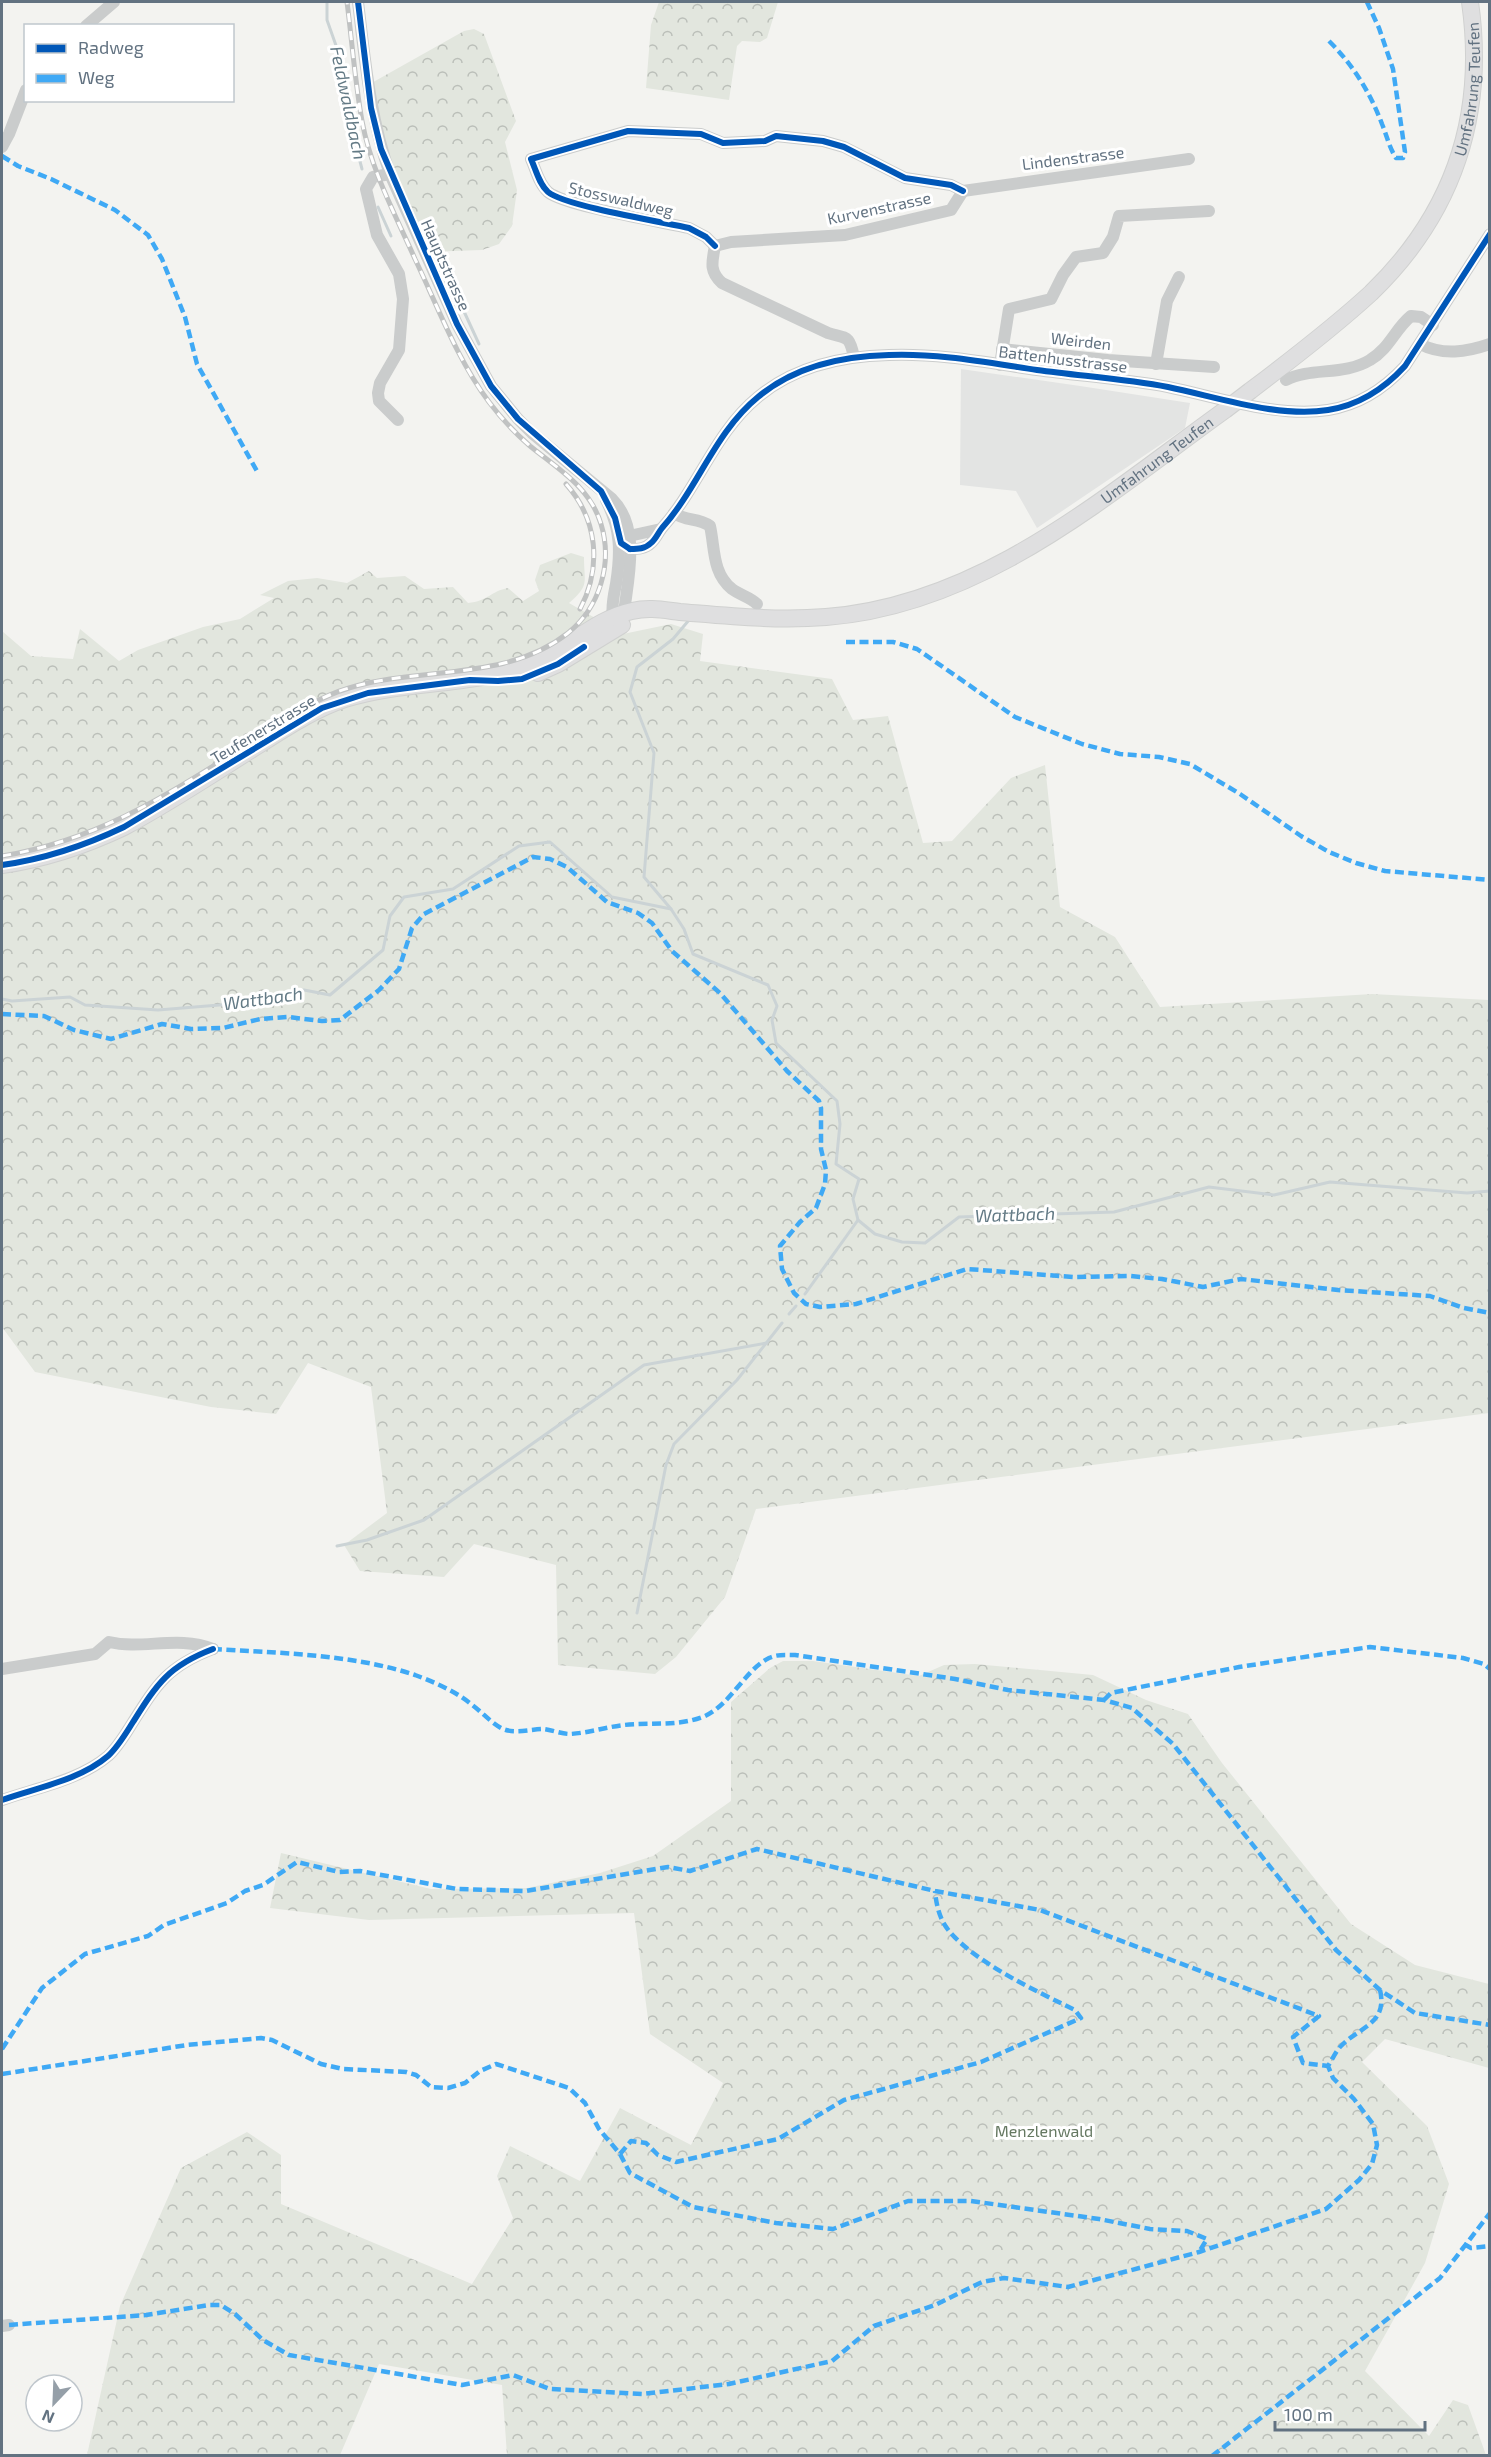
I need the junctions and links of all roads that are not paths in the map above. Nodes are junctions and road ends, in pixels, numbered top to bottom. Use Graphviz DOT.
graph roads {
  1 [pos="114,2"];
  2 [pos="358,2"];
  3 [pos="1470,2"];
  4 [pos="88,24"];
  5 [pos="24,95"];
  6 [pos="701,134"];
  7 [pos="2,147"];
  8 [pos="1189,159"];
  9 [pos="390,174"];
  10 [pos="963,191"];
  11 [pos="1209,211"];
  12 [pos="1490,234"];
  13 [pos="715,246"];
  14 [pos="1179,276"];
  15 [pos="1432,325"];
  16 [pos="1420,344"];
  17 [pos="1490,344"];
  18 [pos="1002,348"];
  19 [pos="854,357"];
  20 [pos="1156,364"];
  21 [pos="1000,365"];
  22 [pos="1214,367"];
  23 [pos="1286,380"];
  24 [pos="398,420"];
  25 [pos="674,513"];
  26 [pos="627,543"];
  27 [pos="757,604"];
  28 [pos="620,618"];
  29 [pos="2,865"];
  30 [pos="2,1669"];
  31 [pos="2,1800"];
  1 -- 4 [label="street"];
  2 -- 9 [label="street, Hauptstrasse"];
  3 -- 28 [label="main road, Umfahrung Teufen, bridge"];
  5 -- 7 [label="street"];
  6 -- 10 [label="street, Kurvenstrasse"];
  6 -- 13 [label="street, Stosswaldweg"];
  8 -- 10 [label="street, Lindenstrasse"];
  9 -- 24 [label="street"];
  9 -- 26 [label="street, Hauptstrasse"];
  10 -- 13 [label="street, Kurvenstrasse"];
  11 -- 18 [label="street"];
  12 -- 15 [label="street, Battenhusstrasse"];
  13 -- 19 [label="street"];
  14 -- 20 [label="street"];
  15 -- 16 [label="street, Battenhusstrasse"];
  15 -- 23 [label="street"];
  16 -- 17 [label="street"];
  16 -- 21 [label="street, Battenhusstrasse"];
  18 -- 20 [label="street, Weirden"];
  18 -- 21 [label="street"];
  19 -- 21 [label="street, Battenhusstrasse"];
  19 -- 25 [label="street, Battenhusstrasse"];
  20 -- 22 [label="street, Weirden"];
  25 -- 26 [label="street, Battenhusstrasse"];
  25 -- 27 [label="street"];
  26 -- 28 [label="street"];
  28 -- 29 [label="main road, Teufenerstrasse"];
  30 -- 31 [label="street"];
}
